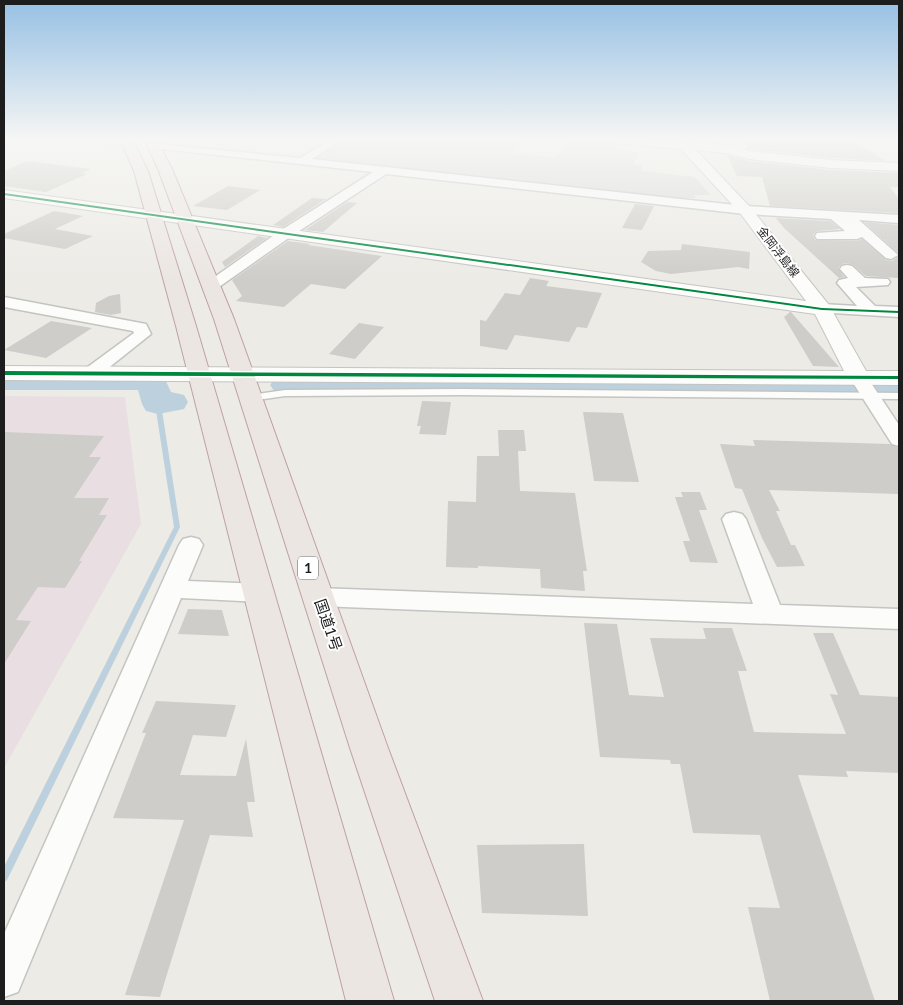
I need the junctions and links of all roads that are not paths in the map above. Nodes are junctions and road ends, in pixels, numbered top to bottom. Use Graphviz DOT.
graph roads {
  1 [pos="145,186"];
  2 [pos="172,186"];
  3 [pos="359,186"];
  4 [pos="528,186"];
  5 [pos="724,186"];
  6 [pos="4,194"];
  7 [pos="746,210"];
  8 [pos="153,214"];
  9 [pos="840,216"];
  10 [pos="185,218"];
  11 [pos="884,218"];
  12 [pos="899,219"];
  13 [pos="899,231"];
  14 [pos="284,234"];
  15 [pos="822,236"];
  16 [pos="891,255"];
  17 [pos="847,269"];
  18 [pos="861,282"];
  19 [pos="883,282"];
  20 [pos="211,286"];
  21 [pos="4,302"];
  22 [pos="822,309"];
  23 [pos="871,311"];
  24 [pos="899,312"];
  25 [pos="4,373"];
  26 [pos="91,373"];
  27 [pos="199,374"];
  28 [pos="899,378"];
  29 [pos="246,386"];
  30 [pos="864,387"];
  31 [pos="899,396"];
  32 [pos="899,440"];
  33 [pos="734,519"];
  34 [pos="192,545"];
  35 [pos="172,589"];
  36 [pos="259,593"];
  37 [pos="318,597"];
  38 [pos="770,614"];
  39 [pos="899,620"];
  40 [pos="4,978"];
  41 [pos="370,1001"];
  42 [pos="459,1001"];
  1 -- 8 [label="highway"];
  2 -- 10 [label="highway, 国道1号 / 1"];
  3 -- 14 [label="street"];
  4 -- 7 [label="street"];
  5 -- 7 [label="street, 金岡浮島線"];
  6 -- 8 [label="street"];
  7 -- 9 [label="street"];
  7 -- 22 [label="street, 金岡浮島線"];
  8 -- 10 [label="street"];
  8 -- 27 [label="highway"];
  9 -- 11 [label="street"];
  9 -- 15 [label="street"];
  9 -- 16 [label="street"];
  10 -- 14 [label="street"];
  10 -- 20 [label="highway, 国道1号 / 1"];
  11 -- 12 [label="street"];
  11 -- 13 [label="street"];
  14 -- 20 [label="street"];
  14 -- 22 [label="street"];
  17 -- 18 [label="street"];
  18 -- 19 [label="street"];
  18 -- 23 [label="street"];
  20 -- 29 [label="highway, 国道1号 / 1"];
  21 -- 26 [label="street"];
  22 -- 23 [label="street"];
  22 -- 30 [label="street, 金岡浮島線"];
  23 -- 24 [label="street"];
  25 -- 26 [label="street"];
  26 -- 27 [label="street"];
  27 -- 29 [label="street"];
  27 -- 36 [label="highway"];
  28 -- 30 [label="street"];
  29 -- 30 [label="street"];
  29 -- 37 [label="highway, 国道1号 / 1"];
  30 -- 31 [label="lane"];
  30 -- 32 [label="street"];
  33 -- 38 [label="street"];
  34 -- 35 [label="street"];
  35 -- 36 [label="street"];
  35 -- 40 [label="street"];
  36 -- 41 [label="highway"];
  37 -- 38 [label="street"];
  37 -- 42 [label="highway, 国道1号 / 1"];
  38 -- 39 [label="street"];
}
